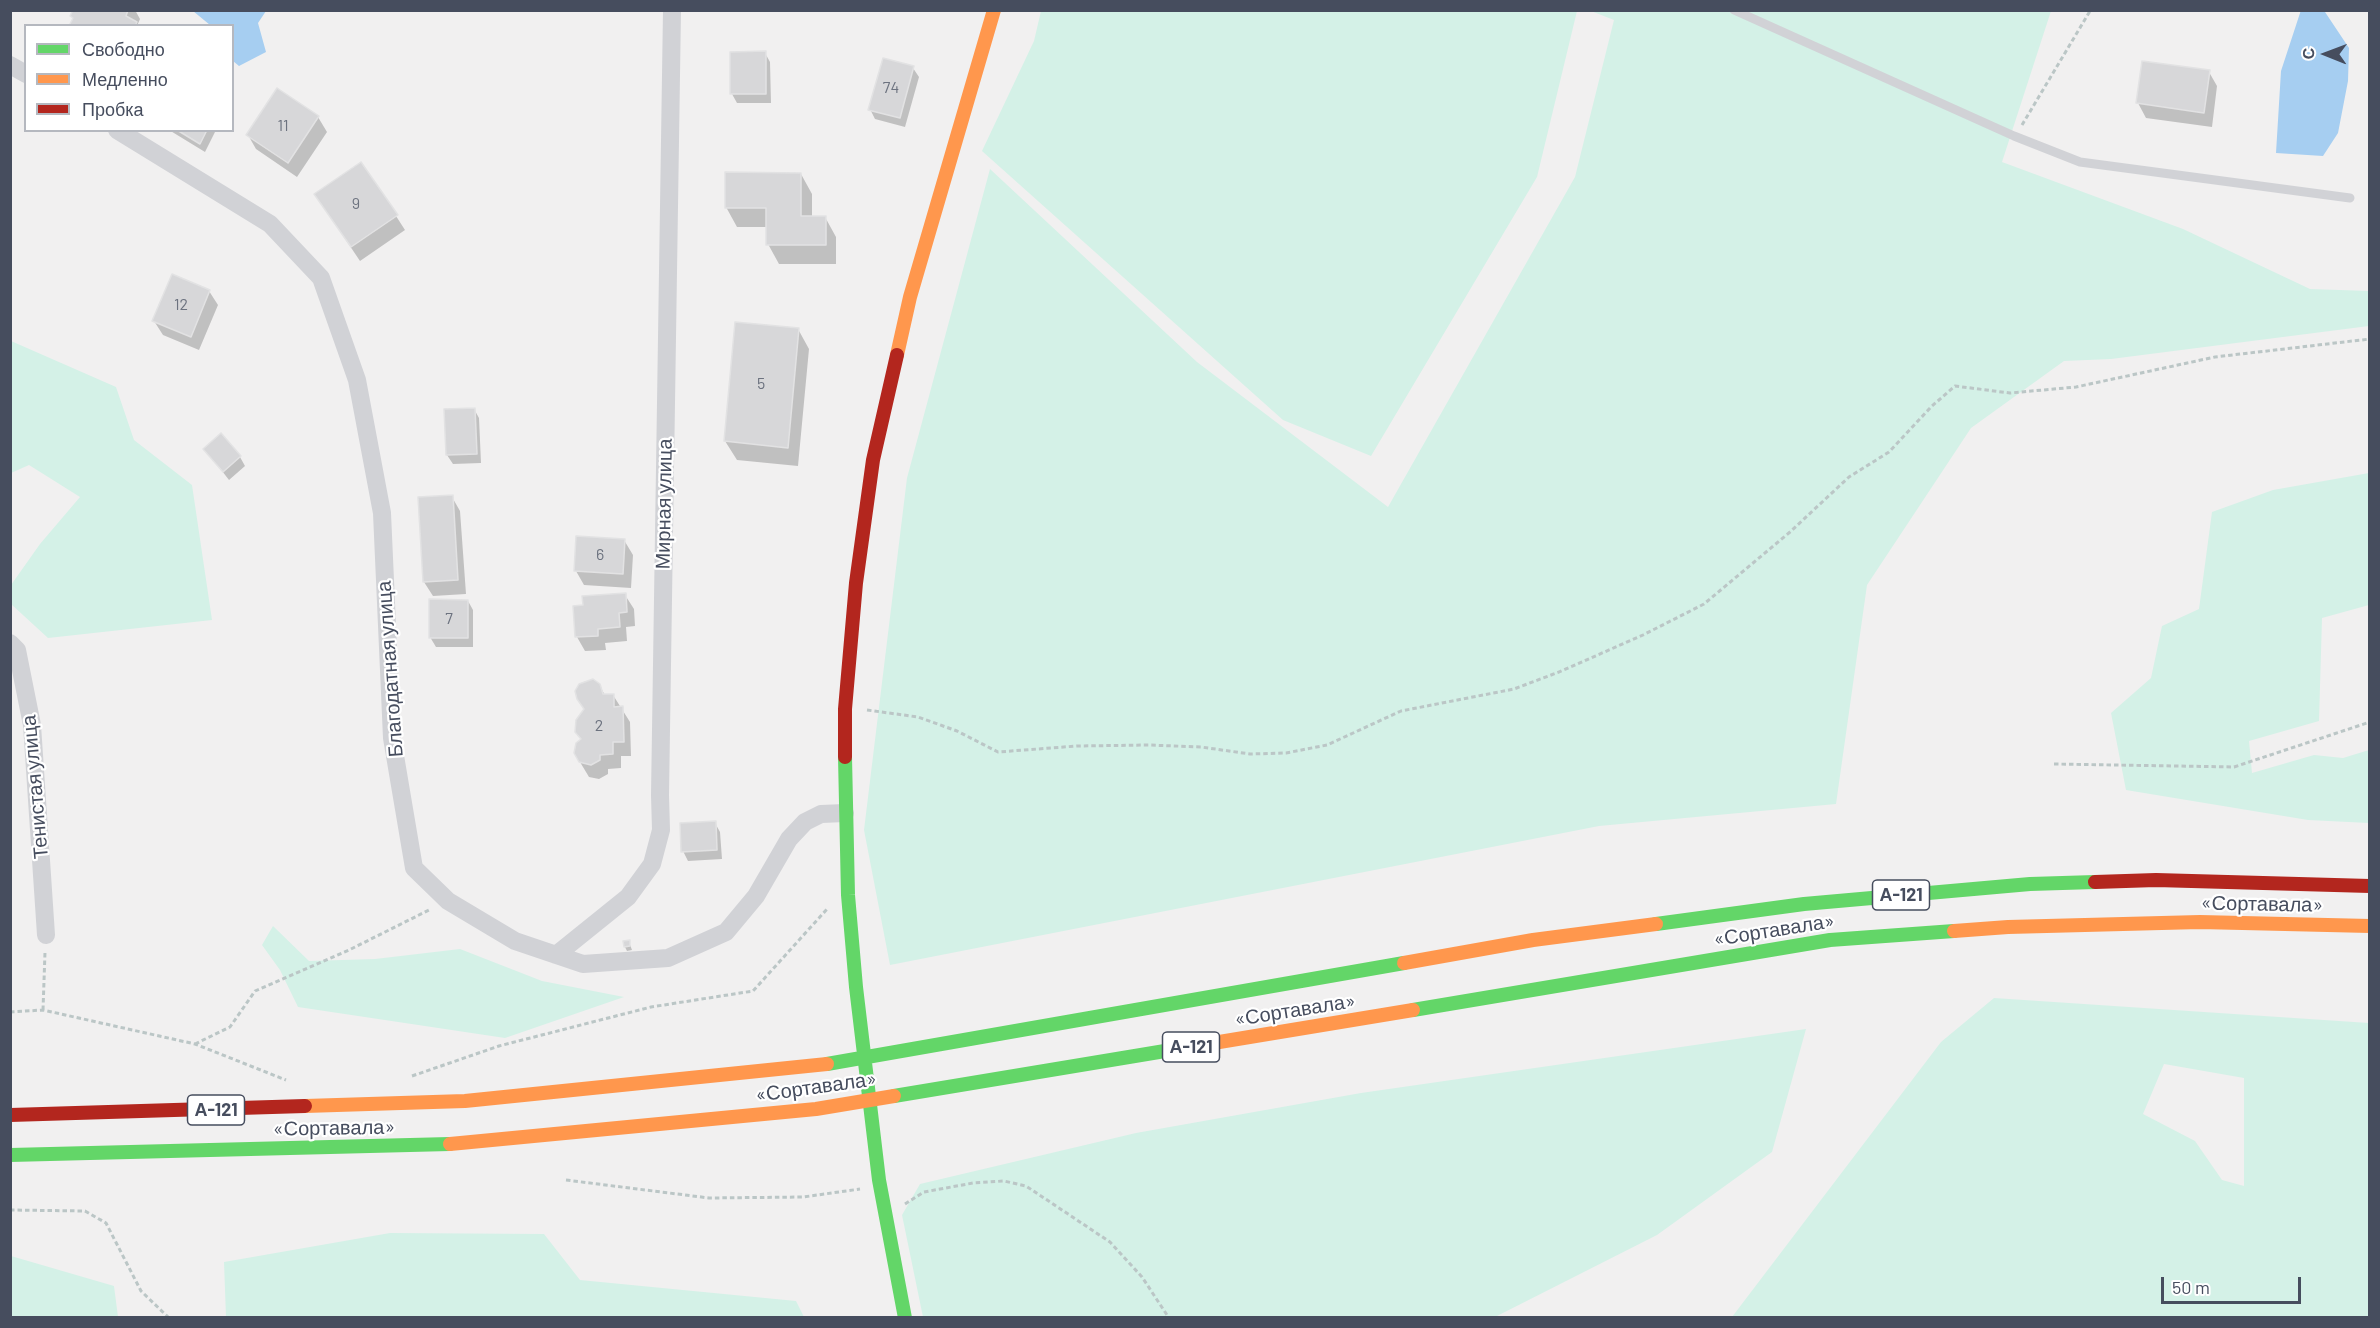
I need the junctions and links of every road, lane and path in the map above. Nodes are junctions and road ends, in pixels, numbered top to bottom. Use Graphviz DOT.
graph roads {
  1 [pos="672,10"];
  2 [pos="994,10"];
  3 [pos="1734,10"];
  4 [pos="2090,11"];
  5 [pos="10,65"];
  6 [pos="24,73"];
  7 [pos="120,132"];
  8 [pos="2014,136"];
  9 [pos="2350,198"];
  10 [pos="2370,339"];
  11 [pos="10,643"];
  12 [pos="845,709"];
  13 [pos="2370,722"];
  14 [pos="2054,764"];
  15 [pos="845,813"];
  16 [pos="848,879"];
  17 [pos="2370,886"];
  18 [pos="448,901"];
  19 [pos="2370,926"];
  20 [pos="46,935"];
  21 [pos="556,955"];
  22 [pos="43,1010"];
  23 [pos="10,1012"];
  24 [pos="195,1044"];
  25 [pos="406,1078"];
  26 [pos="286,1080"];
  27 [pos="10,1115"];
  28 [pos="10,1155"];
  29 [pos="566,1180"];
  30 [pos="864,1198"];
  31 [pos="10,1210"];
  32 [pos="885,1217"];
  33 [pos="169,1317"];
  34 [pos="905,1317"];
  35 [pos="1169,1317"];
  1 -- 21 [label="street, Мирная улица"];
  2 -- 12 [label="main road"];
  3 -- 8 [label="lane"];
  4 -- 8 [label="path"];
  5 -- 6 [label="street"];
  7 -- 18 [label="street, Благодатная улица"];
  8 -- 9 [label="lane"];
  10 -- 12 [label="path"];
  11 -- 20 [label="street, Тенистая улица"];
  12 -- 15 [label="main road"];
  13 -- 14 [label="path"];
  15 -- 16 [label="main road"];
  15 -- 21 [label="street, Благодатная улица"];
  16 -- 25 [label="path"];
  16 -- 32 [label="main road"];
  17 -- 27 [label="main road, «Сортавала» / А-121"];
  18 -- 21 [label="street, Благодатная улица"];
  18 -- 24 [label="path"];
  19 -- 28 [label="main road, «Сортавала» / А-121"];
  20 -- 22 [label="path"];
  22 -- 23 [label="path"];
  22 -- 24 [label="path"];
  24 -- 26 [label="path"];
  29 -- 30 [label="path"];
  31 -- 33 [label="path"];
  32 -- 34 [label="main road"];
  32 -- 35 [label="path"];
}
